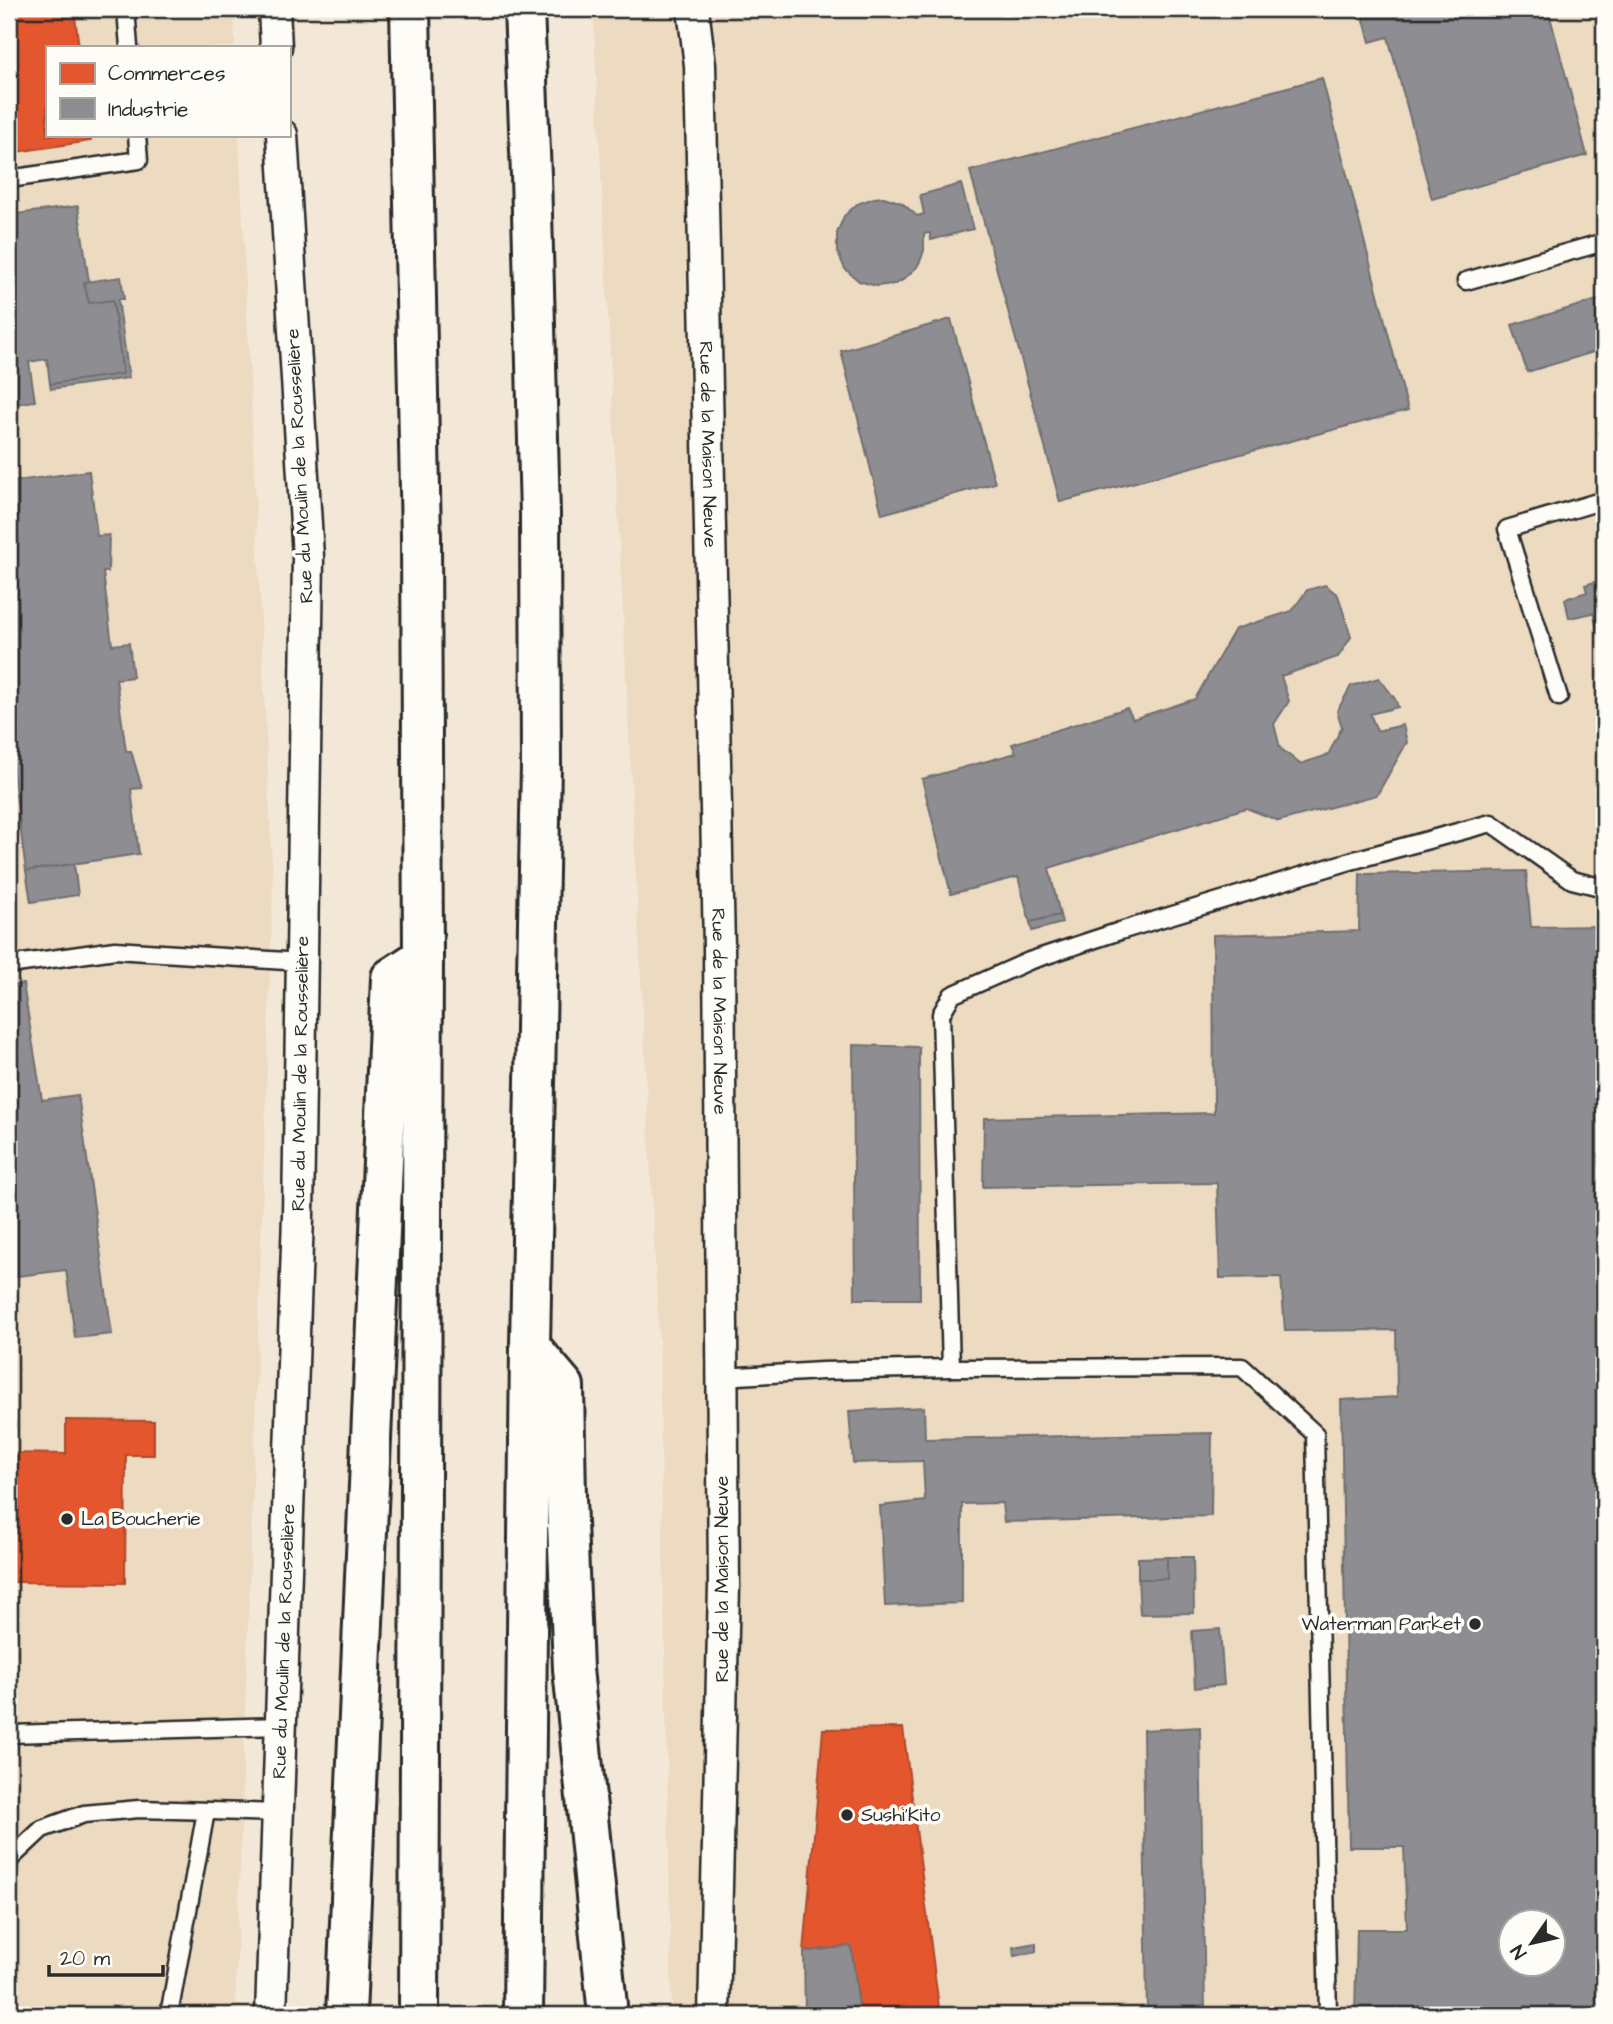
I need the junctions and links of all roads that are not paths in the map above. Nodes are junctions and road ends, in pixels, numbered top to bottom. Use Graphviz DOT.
graph roads {
  1 [pos="126,9"];
  2 [pos="274,9"];
  3 [pos="410,9"];
  4 [pos="524,9"];
  5 [pos="693,9"];
  6 [pos="130,46"];
  7 [pos="276,46"];
  8 [pos="137,136"];
  9 [pos="282,136"];
  10 [pos="9,179"];
  11 [pos="1604,242"];
  12 [pos="1466,281"];
  13 [pos="1604,500"];
  14 [pos="1559,697"];
  15 [pos="1604,888"];
  16 [pos="423,957"];
  17 [pos="302,962"];
  18 [pos="9,965"];
  19 [pos="530,1346"];
  20 [pos="951,1368"];
  21 [pos="722,1377"];
  22 [pos="281,1726"];
  23 [pos="9,1734"];
  24 [pos="206,1811"];
  25 [pos="279,1813"];
  26 [pos="9,1860"];
  27 [pos="169,2015"];
  28 [pos="271,2015"];
  29 [pos="345,2015"];
  30 [pos="419,2015"];
  31 [pos="523,2015"];
  32 [pos="608,2015"];
  33 [pos="714,2015"];
  34 [pos="1328,2015"];
  1 -- 6 [label="lane"];
  2 -- 7 [label="street"];
  3 -- 16 [label="highway"];
  4 -- 19 [label="highway"];
  5 -- 21 [label="street, Rue de la Maison Neuve"];
  8 -- 10 [label="lane"];
  9 -- 17 [label="street, Rue du Moulin de la Rousselière"];
  11 -- 12 [label="lane"];
  13 -- 14 [label="lane"];
  15 -- 20 [label="lane"];
  16 -- 29 [label="highway"];
  16 -- 30 [label="highway"];
  17 -- 18 [label="lane"];
  17 -- 22 [label="street, Rue du Moulin de la Rousselière"];
  19 -- 31 [label="highway"];
  19 -- 32 [label="highway"];
  20 -- 21 [label="lane"];
  20 -- 34 [label="lane"];
  21 -- 33 [label="street, Rue de la Maison Neuve"];
  22 -- 23 [label="lane"];
  22 -- 25 [label="street, Rue du Moulin de la Rousselière"];
  24 -- 25 [label="lane"];
  24 -- 26 [label="lane"];
  24 -- 27 [label="lane"];
  25 -- 28 [label="street, Rue du Moulin de la Rousselière"];
}
